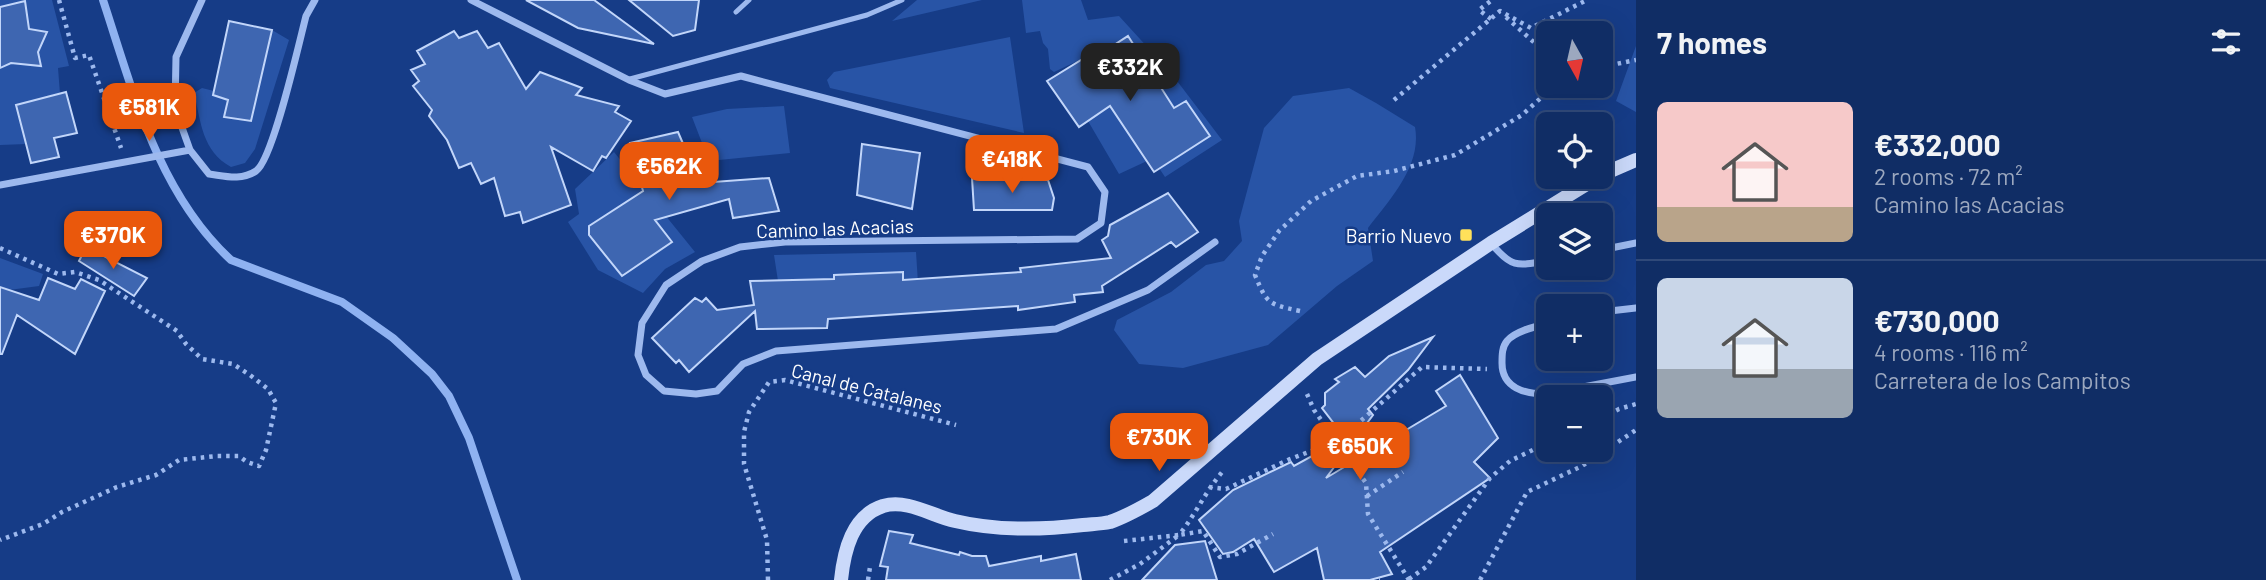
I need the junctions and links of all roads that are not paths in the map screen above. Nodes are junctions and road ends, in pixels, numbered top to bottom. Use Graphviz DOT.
graph roads {
  1 [pos="202,0"];
  2 [pos="315,0"];
  3 [pos="471,0"];
  4 [pos="749,0"];
  5 [pos="902,0"];
  6 [pos="736,12"];
  7 [pos="628,80"];
  8 [pos="190,150"];
  9 [pos="1636,160"];
  10 [pos="1613,170"];
  11 [pos="0,185"];
  12 [pos="1576,189"];
  13 [pos="1214,242"];
  14 [pos="1491,243"];
  15 [pos="1636,243"];
  16 [pos="1613,248"];
  17 [pos="1536,263"];
  18 [pos="1636,307"];
  19 [pos="1613,310"];
  20 [pos="1536,328"];
  21 [pos="1636,377"];
  22 [pos="841,580"];
  1 -- 8 [label="street"];
  2 -- 8 [label="street"];
  3 -- 7 [label="street, Camino las Acacias"];
  4 -- 6 [label="lane"];
  5 -- 7 [label="lane"];
  7 -- 13 [label="street, Camino las Acacias"];
  8 -- 11 [label="street"];
  9 -- 10 [label="main road"];
  12 -- 14 [label="main road"];
  14 -- 17 [label="street"];
  14 -- 22 [label="main road"];
  15 -- 16 [label="street"];
  18 -- 19 [label="street"];
  20 -- 21 [label="street"];
}
